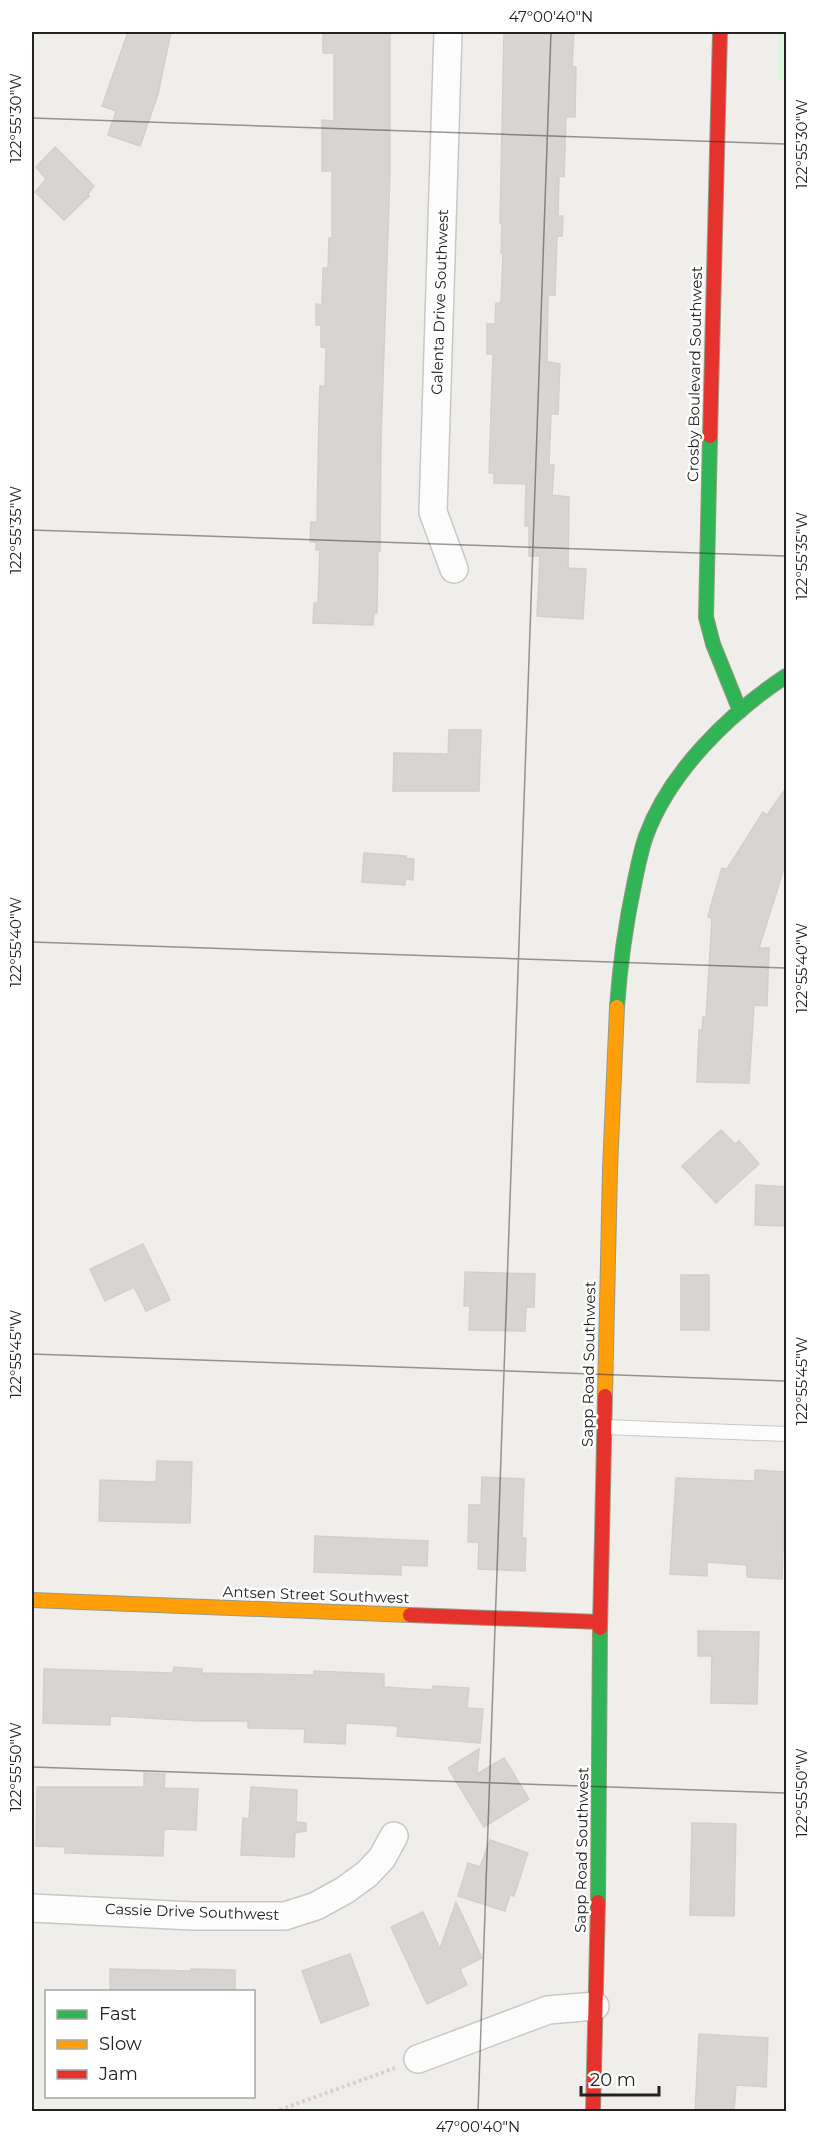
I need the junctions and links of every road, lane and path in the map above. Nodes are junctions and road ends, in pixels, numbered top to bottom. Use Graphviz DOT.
graph roads {
  1 [pos="448,32"];
  2 [pos="720,32"];
  3 [pos="454,569"];
  4 [pos="786,676"];
  5 [pos="740,711"];
  6 [pos="604,1427"];
  7 [pos="786,1434"];
  8 [pos="32,1600"];
  9 [pos="600,1622"];
  10 [pos="394,1836"];
  11 [pos="32,1908"];
  12 [pos="595,2006"];
  13 [pos="418,2059"];
  14 [pos="274,2112"];
  15 [pos="593,2112"];
  1 -- 3 [label="street, Galenta Drive Southwest"];
  2 -- 5 [label="street, Crosby Boulevard Southwest"];
  4 -- 5 [label="street, Sapp Road Southwest"];
  5 -- 6 [label="street, Sapp Road Southwest"];
  6 -- 7 [label="lane"];
  6 -- 9 [label="street, Sapp Road Southwest"];
  8 -- 9 [label="street, Antsen Street Southwest"];
  9 -- 12 [label="street, Sapp Road Southwest"];
  10 -- 11 [label="street, Cassie Drive Southwest"];
  12 -- 13 [label="street"];
  12 -- 15 [label="street, Sapp Road Southwest"];
  13 -- 14 [label="path"];
}
